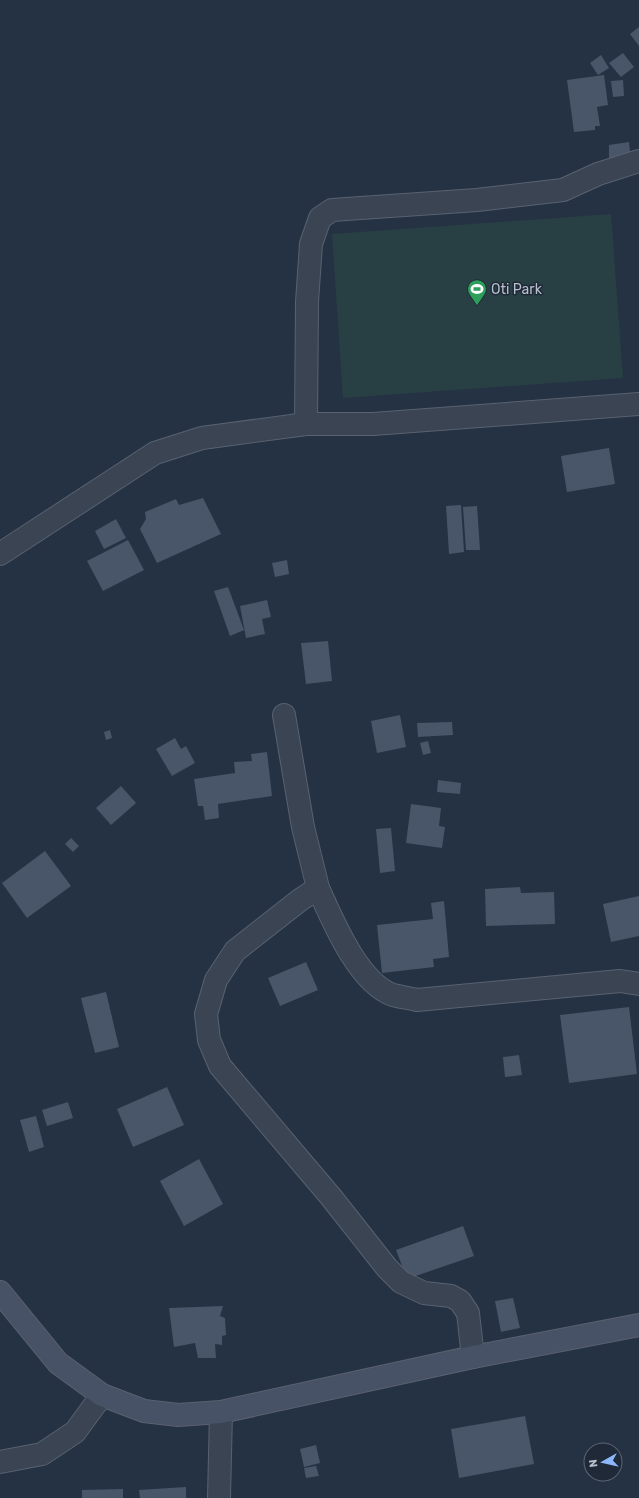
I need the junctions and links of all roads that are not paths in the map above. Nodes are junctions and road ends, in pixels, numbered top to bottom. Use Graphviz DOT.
graph roads {
  1 [pos="639,161"];
  2 [pos="639,404"];
  3 [pos="306,424"];
  4 [pos="0,554"];
  5 [pos="284,715"];
  6 [pos="318,888"];
  7 [pos="639,984"];
  8 [pos="0,1292"];
  9 [pos="639,1325"];
  10 [pos="473,1356"];
  11 [pos="102,1395"];
  12 [pos="221,1412"];
  13 [pos="0,1462"];
  14 [pos="220,1498"];
  1 -- 3 [label="street"];
  2 -- 3 [label="street"];
  3 -- 4 [label="street"];
  5 -- 6 [label="street"];
  6 -- 7 [label="street"];
  6 -- 10 [label="street"];
  8 -- 11 [label="street"];
  9 -- 10 [label="street"];
  10 -- 12 [label="street"];
  11 -- 12 [label="street"];
  11 -- 13 [label="street"];
  12 -- 14 [label="street"];
}
